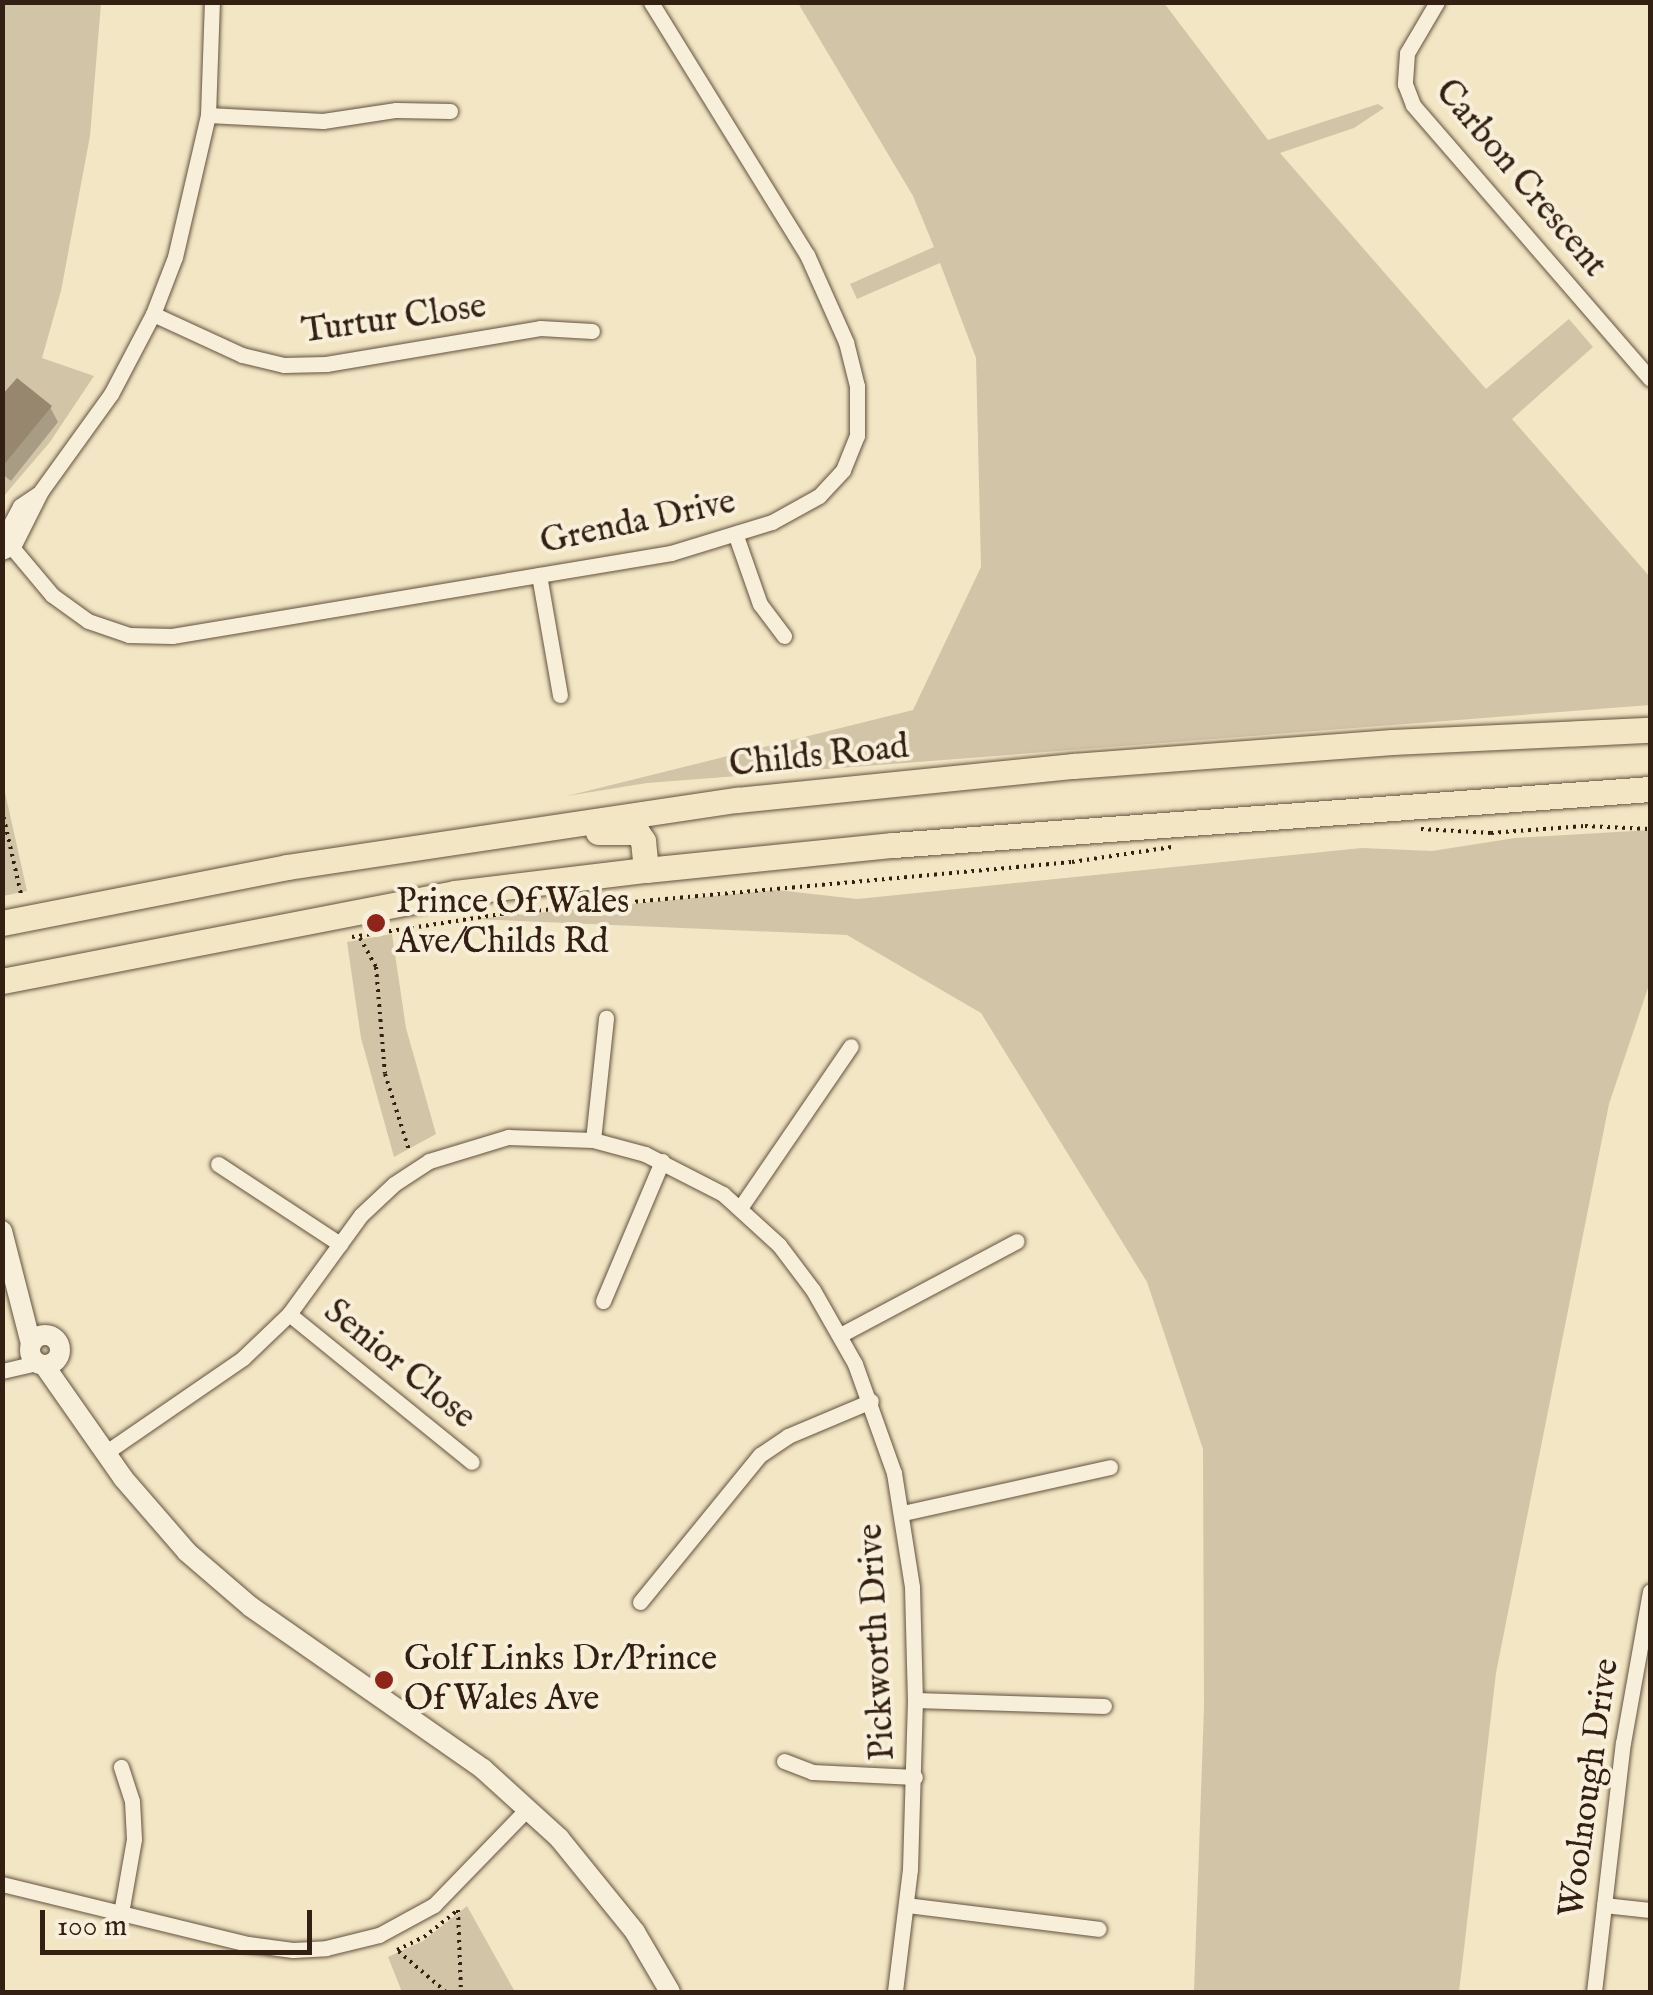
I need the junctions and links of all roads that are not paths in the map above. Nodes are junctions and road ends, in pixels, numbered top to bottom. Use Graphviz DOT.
graph roads {
  1 [pos="212,2"];
  2 [pos="651,2"];
  3 [pos="1437,2"];
  4 [pos="450,111"];
  5 [pos="208,114"];
  6 [pos="153,314"];
  7 [pos="592,331"];
  8 [pos="1650,379"];
  9 [pos="736,536"];
  10 [pos="6,544"];
  11 [pos="539,576"];
  12 [pos="784,636"];
  13 [pos="560,695"];
  14 [pos="1650,730"];
  15 [pos="1650,789"];
  16 [pos="369,854"];
  17 [pos="646,870"];
  18 [pos="2,923"];
  19 [pos="2,980"];
  20 [pos="606,1018"];
  21 [pos="851,1046"];
  22 [pos="593,1140"];
  23 [pos="662,1161"];
  24 [pos="218,1164"];
  25 [pos="740,1208"];
  26 [pos="2,1231"];
  27 [pos="1017,1242"];
  28 [pos="340,1244"];
  29 [pos="603,1300"];
  30 [pos="289,1314"];
  31 [pos="840,1335"];
  32 [pos="41,1352"];
  33 [pos="2,1369"];
  34 [pos="871,1401"];
  35 [pos="105,1453"];
  36 [pos="472,1462"];
  37 [pos="1110,1467"];
  38 [pos="903,1513"];
  39 [pos="1650,1591"];
  40 [pos="640,1602"];
  41 [pos="915,1700"];
  42 [pos="1104,1706"];
  43 [pos="784,1761"];
  44 [pos="121,1767"];
  45 [pos="915,1777"];
  46 [pos="528,1808"];
  47 [pos="2,1884"];
  48 [pos="907,1905"];
  49 [pos="1604,1905"];
  50 [pos="1650,1910"];
  51 [pos="121,1913"];
  52 [pos="1100,1929"];
  53 [pos="670,1992"];
  54 [pos="895,1992"];
  55 [pos="1594,1992"];
  1 -- 5 [label="street"];
  2 -- 9 [label="street, Grenda Drive"];
  3 -- 8 [label="street, Carbon Crescent"];
  4 -- 5 [label="street"];
  5 -- 6 [label="street"];
  6 -- 7 [label="street, Turtur Close"];
  6 -- 10 [label="street"];
  9 -- 11 [label="street, Grenda Drive"];
  9 -- 12 [label="street"];
  10 -- 11 [label="street, Grenda Drive"];
  11 -- 13 [label="street"];
  14 -- 16 [label="main road, Childs Road"];
  15 -- 17 [label="main road"];
  16 -- 17 [label="main road"];
  16 -- 18 [label="main road, Childs Road"];
  17 -- 19 [label="main road"];
  20 -- 22 [label="street"];
  21 -- 25 [label="street"];
  22 -- 23 [label="street, Pickworth Drive"];
  22 -- 28 [label="street, Pickworth Drive"];
  23 -- 25 [label="street, Pickworth Drive"];
  23 -- 29 [label="street"];
  24 -- 28 [label="street"];
  25 -- 31 [label="street, Pickworth Drive"];
  26 -- 32 [label="street"];
  27 -- 31 [label="street"];
  28 -- 30 [label="street, Pickworth Drive"];
  30 -- 35 [label="street, Pickworth Drive"];
  30 -- 36 [label="street, Senior Close"];
  31 -- 34 [label="street, Pickworth Drive"];
  32 -- 33 [label="street"];
  32 -- 35 [label="street"];
  34 -- 38 [label="street, Pickworth Drive"];
  34 -- 40 [label="street"];
  35 -- 46 [label="street"];
  37 -- 38 [label="street"];
  38 -- 41 [label="street, Pickworth Drive"];
  39 -- 49 [label="street, Woolnough Drive"];
  41 -- 42 [label="street"];
  41 -- 45 [label="street, Pickworth Drive"];
  43 -- 45 [label="street"];
  44 -- 51 [label="street"];
  45 -- 48 [label="street, Pickworth Drive"];
  46 -- 51 [label="street"];
  46 -- 53 [label="street"];
  47 -- 51 [label="street"];
  48 -- 52 [label="street"];
  48 -- 54 [label="street, Pickworth Drive"];
  49 -- 50 [label="street"];
  49 -- 55 [label="street, Woolnough Drive"];
}
